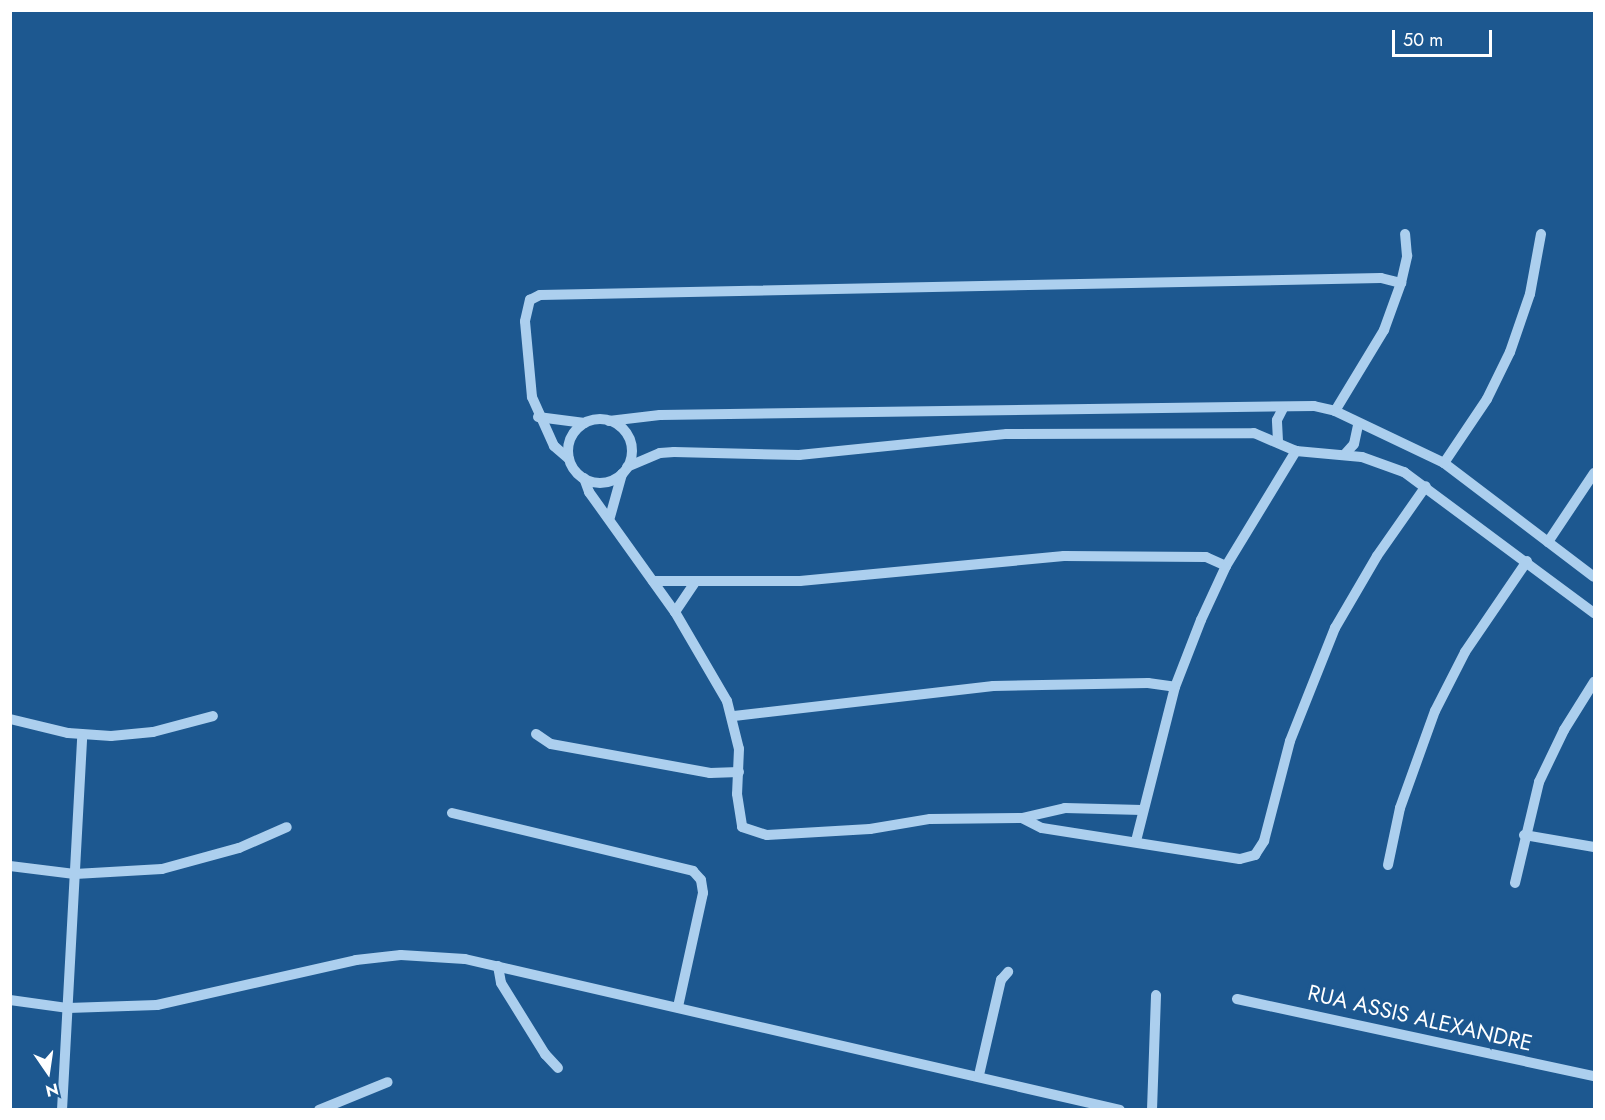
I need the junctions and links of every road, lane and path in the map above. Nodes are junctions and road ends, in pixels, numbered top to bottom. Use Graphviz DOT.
graph roads {
  1 [pos="1405,234"];
  2 [pos="1541,234"];
  3 [pos="1401,283"];
  4 [pos="1283,408"];
  5 [pos="1335,411"];
  6 [pos="538,417"];
  7 [pos="609,421"];
  8 [pos="585,423"];
  9 [pos="1358,425"];
  10 [pos="1278,441"];
  11 [pos="1296,451"];
  12 [pos="1345,454"];
  13 [pos="569,459"];
  14 [pos="1444,463"];
  15 [pos="625,470"];
  16 [pos="1594,473"];
  17 [pos="584,478"];
  18 [pos="1426,486"];
  19 [pos="610,518"];
  20 [pos="1548,542"];
  21 [pos="1527,561"];
  22 [pos="1226,566"];
  23 [pos="1594,578"];
  24 [pos="653,581"];
  25 [pos="694,584"];
  26 [pos="675,612"];
  27 [pos="1594,613"];
  28 [pos="1594,682"];
  29 [pos="1175,687"];
  30 [pos="213,716"];
  31 [pos="734,716"];
  32 [pos="10,719"];
  33 [pos="536,734"];
  34 [pos="82,735"];
  35 [pos="739,772"];
  36 [pos="1142,810"];
  37 [pos="453,813"];
  38 [pos="1022,818"];
  39 [pos="287,827"];
  40 [pos="1524,835"];
  41 [pos="1136,841"];
  42 [pos="1594,847"];
  43 [pos="1388,865"];
  44 [pos="10,866"];
  45 [pos="75,874"];
  46 [pos="1515,883"];
  47 [pos="498,966"];
  48 [pos="1008,972"];
  49 [pos="1156,995"];
  50 [pos="1237,999"];
  51 [pos="10,1000"];
  52 [pos="678,1007"];
  53 [pos="68,1008"];
  54 [pos="558,1068"];
  55 [pos="979,1075"];
  56 [pos="1594,1076"];
  57 [pos="388,1082"];
  58 [pos="62,1110"];
  59 [pos="319,1110"];
  60 [pos="1120,1110"];
  61 [pos="1152,1110"];
  1 -- 3 [label="street"];
  2 -- 14 [label="street"];
  3 -- 5 [label="street"];
  3 -- 6 [label="street"];
  4 -- 5 [label="street"];
  4 -- 7 [label="street"];
  4 -- 10 [label="street"];
  5 -- 9 [label="street"];
  6 -- 8 [label="street"];
  6 -- 13 [label="street"];
  7 -- 8 [label="street"];
  7 -- 15 [label="street"];
  8 -- 13 [label="street"];
  9 -- 12 [label="street"];
  9 -- 14 [label="street"];
  10 -- 11 [label="street"];
  10 -- 15 [label="street"];
  11 -- 12 [label="street"];
  11 -- 22 [label="street"];
  12 -- 18 [label="street"];
  13 -- 17 [label="street"];
  14 -- 20 [label="street"];
  15 -- 17 [label="street"];
  15 -- 19 [label="street"];
  16 -- 20 [label="street"];
  17 -- 19 [label="street"];
  18 -- 21 [label="street"];
  18 -- 41 [label="street"];
  19 -- 24 [label="street"];
  20 -- 23 [label="street"];
  21 -- 27 [label="street"];
  21 -- 43 [label="street"];
  22 -- 25 [label="street"];
  22 -- 29 [label="street"];
  24 -- 25 [label="street"];
  24 -- 26 [label="street"];
  25 -- 26 [label="street"];
  26 -- 31 [label="street"];
  28 -- 40 [label="street"];
  29 -- 31 [label="street"];
  29 -- 36 [label="street"];
  30 -- 34 [label="street"];
  31 -- 35 [label="street"];
  32 -- 34 [label="street"];
  33 -- 35 [label="street"];
  34 -- 45 [label="street"];
  35 -- 38 [label="street"];
  36 -- 38 [label="street"];
  36 -- 41 [label="street"];
  37 -- 52 [label="street"];
  38 -- 41 [label="street"];
  39 -- 45 [label="street"];
  40 -- 42 [label="street"];
  40 -- 46 [label="street"];
  44 -- 45 [label="street"];
  45 -- 53 [label="street"];
  47 -- 52 [label="street"];
  47 -- 53 [label="street"];
  47 -- 54 [label="street"];
  48 -- 55 [label="street"];
  49 -- 61 [label="street"];
  50 -- 56 [label="street, RUA ASSIS ALEXANDRE"];
  51 -- 53 [label="street"];
  52 -- 55 [label="street"];
  53 -- 58 [label="street"];
  55 -- 60 [label="street"];
  57 -- 59 [label="street"];
}
